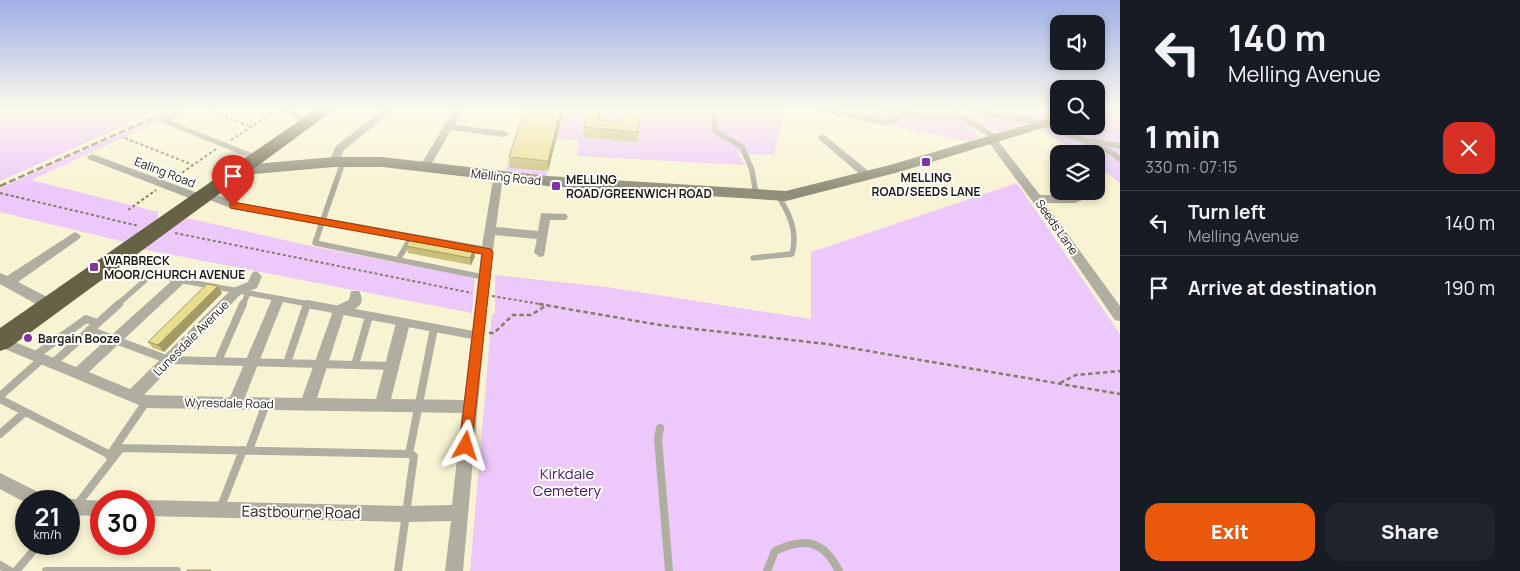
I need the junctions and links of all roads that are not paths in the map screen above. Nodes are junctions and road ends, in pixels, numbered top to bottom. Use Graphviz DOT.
graph roads {
  1 [pos="202,136"];
  2 [pos="291,136"];
  3 [pos="356,136"];
  4 [pos="445,136"];
  5 [pos="723,136"];
  6 [pos="989,136"];
  7 [pos="1004,136"];
  8 [pos="1074,136"];
  9 [pos="823,137"];
  10 [pos="994,139"];
  11 [pos="1087,141"];
  12 [pos="1120,146"];
  13 [pos="92,157"];
  14 [pos="1120,159"];
  15 [pos="339,162"];
  16 [pos="251,164"];
  17 [pos="424,168"];
  18 [pos="498,176"];
  19 [pos="868,176"];
  20 [pos="756,195"];
  21 [pos="778,196"];
  22 [pos="205,197"];
  23 [pos="1037,199"];
  24 [pos="1050,199"];
  25 [pos="562,217"];
  26 [pos="323,222"];
  27 [pos="490,231"];
  28 [pos="542,235"];
  29 [pos="75,236"];
  30 [pos="411,238"];
  31 [pos="487,252"];
  32 [pos="540,253"];
  33 [pos="753,258"];
  34 [pos="398,260"];
  35 [pos="483,277"];
  36 [pos="4,280"];
  37 [pos="180,280"];
  38 [pos="207,285"];
  39 [pos="251,286"];
  40 [pos="201,292"];
  41 [pos="278,299"];
  42 [pos="359,300"];
  43 [pos="1115,301"];
  44 [pos="307,304"];
  45 [pos="50,306"];
  46 [pos="340,310"];
  47 [pos="369,316"];
  48 [pos="1120,316"];
  49 [pos="97,323"];
  50 [pos="403,323"];
  51 [pos="434,328"];
  52 [pos="89,330"];
  53 [pos="478,334"];
  54 [pos="116,340"];
  55 [pos="0,341"];
  56 [pos="148,343"];
  57 [pos="142,350"];
  58 [pos="43,359"];
  59 [pos="169,360"];
  60 [pos="218,361"];
  61 [pos="252,362"];
  62 [pos="287,363"];
  63 [pos="321,364"];
  64 [pos="356,365"];
  65 [pos="392,366"];
  66 [pos="79,374"];
  67 [pos="0,398"];
  68 [pos="140,399"];
  69 [pos="235,403"];
  70 [pos="266,404"];
  71 [pos="308,405"];
  72 [pos="382,406"];
  73 [pos="419,407"];
  74 [pos="470,408"];
  75 [pos="24,413"];
  76 [pos="660,428"];
  77 [pos="0,434"];
  78 [pos="246,450"];
  79 [pos="409,454"];
  80 [pos="111,457"];
  81 [pos="0,481"];
  82 [pos="17,490"];
  83 [pos="80,496"];
  84 [pos="155,508"];
  85 [pos="220,510"];
  86 [pos="459,513"];
  87 [pos="407,514"];
  88 [pos="30,555"];
  89 [pos="0,565"];
  90 [pos="125,570"];
  91 [pos="10,571"];
  92 [pos="16,571"];
  93 [pos="46,571"];
  94 [pos="177,571"];
  95 [pos="398,571"];
  96 [pos="454,571"];
  97 [pos="668,571"];
  98 [pos="767,571"];
  99 [pos="839,571"];
  1 -- 16 [label="street"];
  2 -- 16 [label="highway"];
  3 -- 15 [label="street"];
  4 -- 17 [label="street"];
  5 -- 20 [label="lane"];
  6 -- 10 [label="lane"];
  7 -- 10 [label="street, Melling Road"];
  8 -- 11 [label="lane"];
  9 -- 19 [label="street"];
  10 -- 19 [label="street, Melling Road"];
  10 -- 23 [label="street, Seeds Lane"];
  11 -- 12 [label="lane"];
  11 -- 14 [label="lane"];
  13 -- 22 [label="street, Ealing Road"];
  15 -- 16 [label="street, Melling Road"];
  15 -- 17 [label="street, Melling Road"];
  15 -- 26 [label="lane"];
  16 -- 22 [label="highway"];
  17 -- 18 [label="street, Melling Road"];
  18 -- 20 [label="street, Melling Road"];
  18 -- 27 [label="street"];
  19 -- 21 [label="street, Melling Road"];
  20 -- 21 [label="street, Melling Road"];
  21 -- 33 [label="lane"];
  22 -- 26 [label="street, Ealing Road"];
  22 -- 45 [label="highway"];
  23 -- 24 [label="street"];
  23 -- 43 [label="street, Seeds Lane"];
  25 -- 28 [label="street"];
  26 -- 30 [label="street, Ealing Road"];
  26 -- 34 [label="lane"];
  27 -- 28 [label="street"];
  27 -- 31 [label="street"];
  28 -- 32 [label="street"];
  29 -- 36 [label="street"];
  30 -- 31 [label="street, Ealing Road"];
  30 -- 34 [label="lane"];
  31 -- 35 [label="street"];
  34 -- 35 [label="lane"];
  35 -- 53 [label="street"];
  36 -- 45 [label="street"];
  37 -- 38 [label="lane"];
  37 -- 49 [label="lane"];
  37 -- 54 [label="street"];
  38 -- 39 [label="lane"];
  38 -- 40 [label="lane"];
  39 -- 41 [label="lane"];
  39 -- 59 [label="street, Lunesdale Avenue"];
  39 -- 60 [label="lane"];
  41 -- 44 [label="lane"];
  41 -- 61 [label="street"];
  42 -- 46 [label="street"];
  43 -- 48 [label="street, Seeds Lane"];
  44 -- 46 [label="lane"];
  44 -- 62 [label="lane"];
  45 -- 55 [label="highway"];
  46 -- 47 [label="lane"];
  46 -- 63 [label="street"];
  47 -- 50 [label="lane"];
  47 -- 64 [label="lane"];
  49 -- 52 [label="lane"];
  49 -- 58 [label="lane"];
  50 -- 51 [label="lane"];
  50 -- 65 [label="street"];
  51 -- 53 [label="lane"];
  51 -- 73 [label="lane"];
  52 -- 54 [label="lane"];
  52 -- 58 [label="lane"];
  53 -- 74 [label="street"];
  54 -- 57 [label="lane"];
  54 -- 66 [label="street"];
  55 -- 58 [label="street, Wyresdale Road"];
  56 -- 57 [label="lane"];
  57 -- 59 [label="lane"];
  58 -- 66 [label="street, Wyresdale Road"];
  58 -- 67 [label="lane"];
  59 -- 60 [label="lane"];
  59 -- 68 [label="street, Lunesdale Avenue"];
  60 -- 61 [label="lane"];
  61 -- 62 [label="lane"];
  61 -- 69 [label="street"];
  62 -- 63 [label="lane"];
  63 -- 64 [label="lane"];
  63 -- 71 [label="street"];
  64 -- 65 [label="lane"];
  65 -- 72 [label="street"];
  66 -- 68 [label="street, Wyresdale Road"];
  67 -- 75 [label="lane"];
  68 -- 69 [label="street, Wyresdale Road"];
  68 -- 80 [label="lane"];
  69 -- 70 [label="street, Wyresdale Road"];
  70 -- 71 [label="street, Wyresdale Road"];
  70 -- 78 [label="lane"];
  71 -- 72 [label="street, Wyresdale Road"];
  72 -- 73 [label="street, Wyresdale Road"];
  73 -- 74 [label="street, Wyresdale Road"];
  73 -- 79 [label="lane"];
  74 -- 86 [label="street"];
  75 -- 77 [label="lane"];
  75 -- 80 [label="lane"];
  76 -- 97 [label="lane"];
  78 -- 79 [label="lane"];
  78 -- 80 [label="lane"];
  78 -- 85 [label="lane"];
  79 -- 87 [label="lane"];
  80 -- 83 [label="lane"];
  81 -- 82 [label="street"];
  84 -- 85 [label="street, Eastbourne Road"];
  85 -- 87 [label="street, Eastbourne Road"];
  86 -- 87 [label="street, Eastbourne Road"];
  86 -- 96 [label="street"];
  87 -- 95 [label="lane"];
  88 -- 92 [label="lane"];
  89 -- 91 [label="lane"];
  90 -- 93 [label="lane"];
  90 -- 94 [label="lane"];
  98 -- 99 [label="lane"];
}
